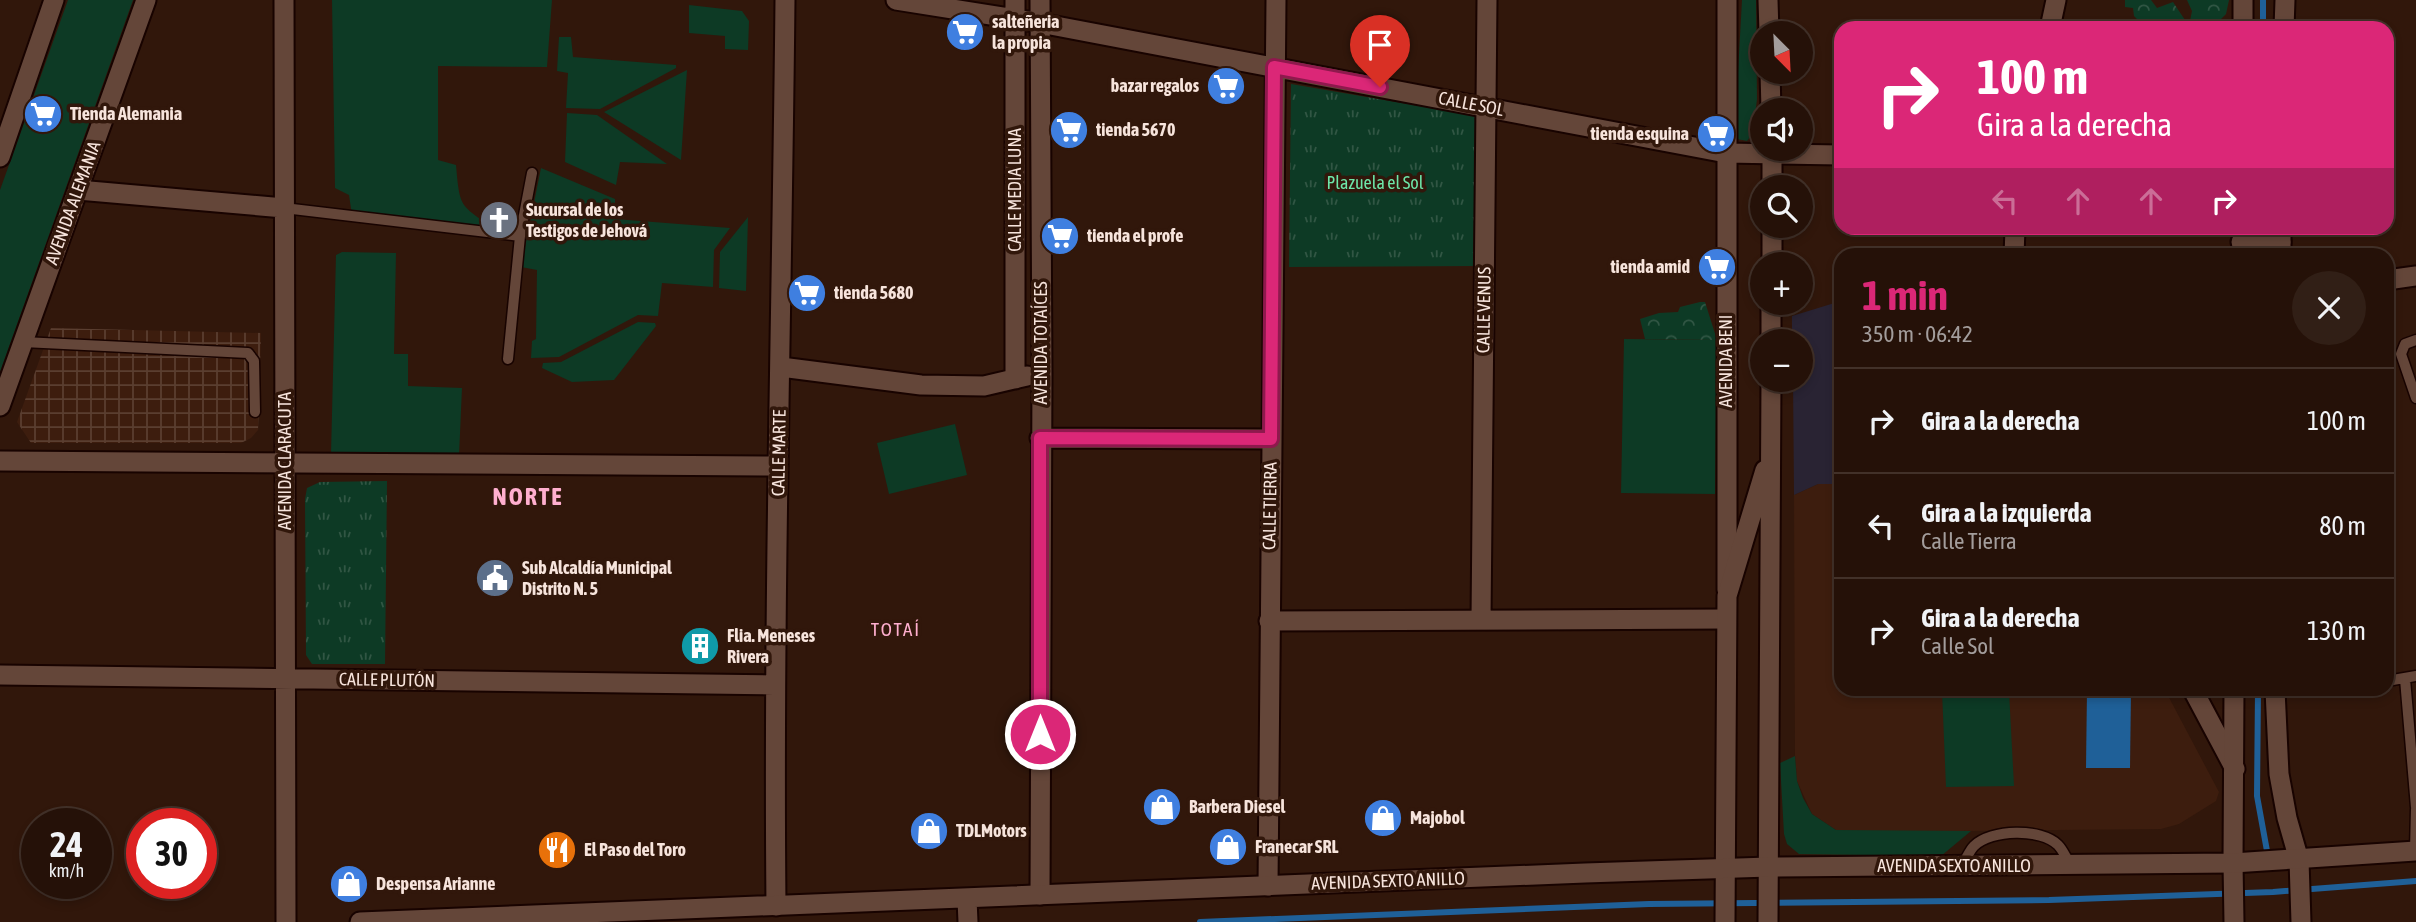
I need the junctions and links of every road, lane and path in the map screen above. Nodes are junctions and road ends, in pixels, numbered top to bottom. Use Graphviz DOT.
graph roads {
  1 [pos="54,0"];
  2 [pos="146,0"];
  3 [pos="284,0"];
  4 [pos="785,0"];
  5 [pos="896,0"];
  6 [pos="1040,0"];
  7 [pos="1276,0"];
  8 [pos="1487,0"];
  9 [pos="1727,0"];
  10 [pos="1768,0"];
  11 [pos="2056,0"];
  12 [pos="2243,0"];
  13 [pos="2285,0"];
  14 [pos="1015,10"];
  15 [pos="1769,21"];
  16 [pos="2052,21"];
  17 [pos="2243,21"];
  18 [pos="2284,21"];
  19 [pos="1040,23"];
  20 [pos="1274,67"];
  21 [pos="1486,107"];
  22 [pos="1750,152"];
  23 [pos="1726,153"];
  24 [pos="1813,154"];
  25 [pos="1834,155"];
  26 [pos="0,156"];
  27 [pos="532,173"];
  28 [pos="78,190"];
  29 [pos="284,208"];
  30 [pos="520,236"];
  31 [pos="2241,242"];
  32 [pos="2281,242"];
  33 [pos="2416,276"];
  34 [pos="2394,279"];
  35 [pos="2416,340"];
  36 [pos="23,342"];
  37 [pos="508,359"];
  38 [pos="781,367"];
  39 [pos="1042,373"];
  40 [pos="1014,379"];
  41 [pos="1771,392"];
  42 [pos="2415,394"];
  43 [pos="0,406"];
  44 [pos="255,412"];
  45 [pos="1040,438"];
  46 [pos="1271,439"];
  47 [pos="1771,449"];
  48 [pos="0,460"];
  49 [pos="285,464"];
  50 [pos="778,466"];
  51 [pos="1727,596"];
  52 [pos="1726,619"];
  53 [pos="1481,620"];
  54 [pos="1269,621"];
  55 [pos="0,675"];
  56 [pos="2411,677"];
  57 [pos="286,678"];
  58 [pos="774,685"];
  59 [pos="2196,696"];
  60 [pos="2234,696"];
  61 [pos="2275,696"];
  62 [pos="2235,768"];
  63 [pos="2416,808"];
  64 [pos="2415,851"];
  65 [pos="2070,865"];
  66 [pos="1962,866"];
  67 [pos="2299,869"];
  68 [pos="1769,873"];
  69 [pos="2233,873"];
  70 [pos="1725,874"];
  71 [pos="1268,886"];
  72 [pos="1040,895"];
  73 [pos="776,905"];
  74 [pos="968,913"];
  75 [pos="2301,919"];
  76 [pos="2234,921"];
  77 [pos="286,922"];
  78 [pos="360,922"];
  79 [pos="1726,922"];
  80 [pos="1768,922"];
  1 -- 26 [label="street"];
  2 -- 28 [label="street, AVENIDA ALEMANIA"];
  3 -- 29 [label="street, AVENIDA CLARACUTA"];
  4 -- 38 [label="street, CALLE MARTE"];
  5 -- 14 [label="street, CALLE SOL"];
  6 -- 19 [label="street, AVENIDA TOTAÍCES"];
  7 -- 20 [label="street, CALLE TIERRA"];
  8 -- 21 [label="street, CALLE VENUS"];
  9 -- 23 [label="street, AVENIDA BENI"];
  10 -- 15 [label="street"];
  11 -- 16 [label="street"];
  12 -- 17 [label="street"];
  13 -- 18 [label="street"];
  14 -- 19 [label="street, CALLE SOL"];
  14 -- 40 [label="street, CALLE MEDIA LUNA"];
  19 -- 20 [label="street, CALLE SOL"];
  19 -- 39 [label="street, AVENIDA TOTAÍCES"];
  20 -- 21 [label="street, CALLE SOL"];
  20 -- 46 [label="street, CALLE TIERRA"];
  21 -- 23 [label="street, CALLE SOL"];
  21 -- 53 [label="street, CALLE VENUS"];
  22 -- 23 [label="street, CALLE SOL"];
  23 -- 51 [label="street, AVENIDA BENI"];
  24 -- 25 [label="street, CALLE SOL"];
  27 -- 30 [label="lane"];
  28 -- 29 [label="street"];
  28 -- 36 [label="street, AVENIDA ALEMANIA"];
  29 -- 30 [label="lane"];
  29 -- 49 [label="street, AVENIDA CLARACUTA"];
  30 -- 37 [label="lane"];
  31 -- 32 [label="street"];
  33 -- 34 [label="street"];
  35 -- 42 [label="lane"];
  36 -- 43 [label="street, AVENIDA ALEMANIA"];
  36 -- 44 [label="lane"];
  38 -- 40 [label="street"];
  38 -- 50 [label="street, CALLE MARTE"];
  39 -- 40 [label="street"];
  39 -- 45 [label="street, AVENIDA TOTAÍCES"];
  41 -- 47 [label="street, AVENIDA BENI"];
  45 -- 46 [label="street"];
  45 -- 72 [label="street, AVENIDA TOTAÍCES"];
  46 -- 54 [label="street, CALLE TIERRA"];
  47 -- 51 [label="street, AVENIDA BENI"];
  47 -- 68 [label="street, AVENIDA BENI"];
  48 -- 49 [label="street"];
  49 -- 50 [label="street"];
  49 -- 57 [label="street, AVENIDA CLARACUTA"];
  50 -- 58 [label="street, CALLE MARTE"];
  51 -- 52 [label="street, AVENIDA BENI"];
  52 -- 53 [label="street"];
  52 -- 70 [label="street, AVENIDA BENI"];
  53 -- 54 [label="street"];
  54 -- 71 [label="street, CALLE TIERRA"];
  55 -- 57 [label="street, CALLE PLUTÓN"];
  56 -- 63 [label="lane"];
  57 -- 58 [label="street, CALLE PLUTÓN"];
  57 -- 77 [label="street, AVENIDA CLARACUTA"];
  58 -- 73 [label="street, CALLE MARTE"];
  59 -- 62 [label="street"];
  60 -- 62 [label="street"];
  61 -- 67 [label="street"];
  62 -- 69 [label="street"];
  63 -- 64 [label="lane"];
  64 -- 67 [label="street, AVENIDA SEXTO ANILLO"];
  65 -- 66 [label="street, AVENIDA SEXTO ANILLO"];
  65 -- 66 [label="lane"];
  65 -- 69 [label="street, AVENIDA SEXTO ANILLO"];
  66 -- 68 [label="street, AVENIDA SEXTO ANILLO"];
  67 -- 69 [label="street, AVENIDA SEXTO ANILLO"];
  67 -- 75 [label="street"];
  68 -- 70 [label="street, AVENIDA SEXTO ANILLO"];
  68 -- 80 [label="street, AVENIDA BENI"];
  69 -- 76 [label="street"];
  70 -- 71 [label="street, AVENIDA SEXTO ANILLO"];
  70 -- 79 [label="street, AVENIDA BENI"];
  71 -- 72 [label="street, AVENIDA SEXTO ANILLO"];
  72 -- 74 [label="street, AVENIDA SEXTO ANILLO"];
  73 -- 74 [label="street, AVENIDA SEXTO ANILLO"];
  73 -- 78 [label="street, AVENIDA SEXTO ANILLO"];
}
